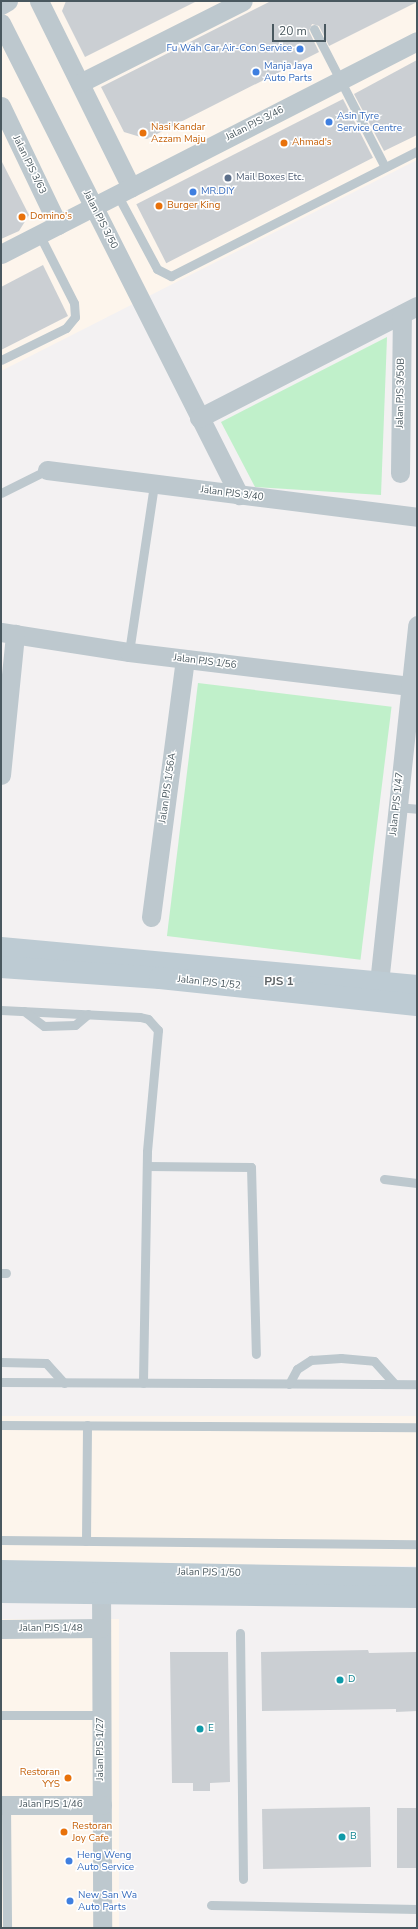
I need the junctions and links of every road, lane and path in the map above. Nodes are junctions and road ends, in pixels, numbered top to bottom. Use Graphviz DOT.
graph roads {
  1 [pos="8,1"];
  2 [pos="39,1"];
  3 [pos="243,1"];
  4 [pos="1,5"];
  5 [pos="1,23"];
  6 [pos="314,29"];
  7 [pos="417,41"];
  8 [pos="339,81"];
  9 [pos="80,84"];
  10 [pos="1,106"];
  11 [pos="417,151"];
  12 [pos="386,167"];
  13 [pos="124,191"];
  14 [pos="93,206"];
  15 [pos="58,225"];
  16 [pos="39,234"];
  17 [pos="1,254"];
  18 [pos="409,310"];
  19 [pos="1,360"];
  20 [pos="199,418"];
  21 [pos="47,470"];
  22 [pos="400,473"];
  23 [pos="154,484"];
  24 [pos="1,493"];
  25 [pos="239,494"];
  26 [pos="417,517"];
  27 [pos="417,625"];
  28 [pos="8,633"];
  29 [pos="129,652"];
  30 [pos="185,660"];
  31 [pos="410,686"];
  32 [pos="1,775"];
  33 [pos="396,807"];
  34 [pos="417,809"];
  35 [pos="151,917"];
  36 [pos="1,948"];
  37 [pos="1,967"];
  38 [pos="379,983"];
  39 [pos="417,986"];
  40 [pos="417,1005"];
  41 [pos="1,1010"];
  42 [pos="24,1011"];
  43 [pos="88,1014"];
  44 [pos="147,1166"];
  45 [pos="384,1179"];
  46 [pos="417,1183"];
  47 [pos="256,1354"];
  48 [pos="1,1362"];
  49 [pos="1,1382"];
  50 [pos="64,1383"];
  51 [pos="143,1383"];
  52 [pos="394,1383"];
  53 [pos="289,1384"];
  54 [pos="417,1384"];
  55 [pos="1,1425"];
  56 [pos="86,1425"];
  57 [pos="417,1427"];
  58 [pos="1,1540"];
  59 [pos="86,1541"];
  60 [pos="417,1544"];
  61 [pos="1,1571"];
  62 [pos="417,1578"];
  63 [pos="101,1581"];
  64 [pos="1,1592"];
  65 [pos="417,1597"];
  66 [pos="102,1628"];
  67 [pos="1,1629"];
  68 [pos="240,1633"];
  69 [pos="1,1715"];
  70 [pos="102,1715"];
  71 [pos="3,1805"];
  72 [pos="102,1805"];
  73 [pos="243,1879"];
  74 [pos="211,1905"];
  75 [pos="417,1909"];
  76 [pos="7,1928"];
  77 [pos="102,1928"];
  1 -- 4 [label="street"];
  2 -- 9 [label="street"];
  3 -- 9 [label="street"];
  5 -- 14 [label="street, Jalan PJS 3/50"];
  6 -- 8 [label="lane"];
  7 -- 8 [label="street, Jalan PJS 3/46"];
  8 -- 12 [label="lane"];
  8 -- 13 [label="street, Jalan PJS 3/46"];
  9 -- 13 [label="street"];
  10 -- 15 [label="street, Jalan PJS 3/63"];
  11 -- 12 [label="lane"];
  12 -- 13 [label="lane"];
  13 -- 14 [label="street, Jalan PJS 3/46"];
  14 -- 15 [label="street, Jalan PJS 3/46"];
  14 -- 20 [label="street, Jalan PJS 3/50"];
  15 -- 16 [label="street, Jalan PJS 3/46"];
  16 -- 17 [label="street, Jalan PJS 3/46"];
  16 -- 19 [label="lane"];
  18 -- 20 [label="street"];
  18 -- 22 [label="street, Jalan PJS 3/50B"];
  20 -- 25 [label="street, Jalan PJS 3/50"];
  21 -- 23 [label="street, Jalan PJS 3/40"];
  21 -- 24 [label="lane"];
  23 -- 25 [label="street, Jalan PJS 3/40"];
  23 -- 29 [label="lane"];
  25 -- 26 [label="street, Jalan PJS 3/40"];
  27 -- 31 [label="street, Jalan PJS 1/47"];
  28 -- 29 [label="street, Jalan PJS 1/56"];
  28 -- 32 [label="street"];
  29 -- 30 [label="street, Jalan PJS 1/56"];
  30 -- 31 [label="street, Jalan PJS 1/56"];
  30 -- 35 [label="street, Jalan PJS 1/56A"];
  31 -- 33 [label="street, Jalan PJS 1/47"];
  33 -- 34 [label="lane"];
  33 -- 38 [label="street, Jalan PJS 1/47"];
  36 -- 38 [label="street, Jalan PJS 1/52"];
  37 -- 40 [label="street, Jalan PJS 1/52"];
  38 -- 39 [label="street, Jalan PJS 1/52"];
  41 -- 42 [label="lane"];
  42 -- 43 [label="lane"];
  42 -- 43 [label="lane"];
  43 -- 44 [label="lane"];
  44 -- 47 [label="lane"];
  44 -- 51 [label="lane"];
  45 -- 46 [label="lane"];
  48 -- 50 [label="lane"];
  49 -- 50 [label="lane"];
  50 -- 51 [label="lane"];
  51 -- 53 [label="lane"];
  52 -- 53 [label="lane"];
  52 -- 53 [label="lane"];
  52 -- 54 [label="lane"];
  55 -- 56 [label="lane"];
  56 -- 57 [label="lane"];
  56 -- 59 [label="lane"];
  58 -- 59 [label="lane"];
  59 -- 60 [label="lane"];
  61 -- 63 [label="street, Jalan PJS 1/50"];
  62 -- 63 [label="street, Jalan PJS 1/50"];
  63 -- 64 [label="street, Jalan PJS 1/50"];
  63 -- 65 [label="street, Jalan PJS 1/50"];
  63 -- 66 [label="street, Jalan PJS 1/27"];
  66 -- 67 [label="street, Jalan PJS 1/48"];
  66 -- 70 [label="street, Jalan PJS 1/27"];
  68 -- 73 [label="lane"];
  69 -- 70 [label="lane"];
  70 -- 72 [label="street, Jalan PJS 1/27"];
  71 -- 72 [label="street, Jalan PJS 1/46"];
  71 -- 76 [label="lane"];
  72 -- 77 [label="street, Jalan PJS 1/27"];
  74 -- 75 [label="lane"];
}
